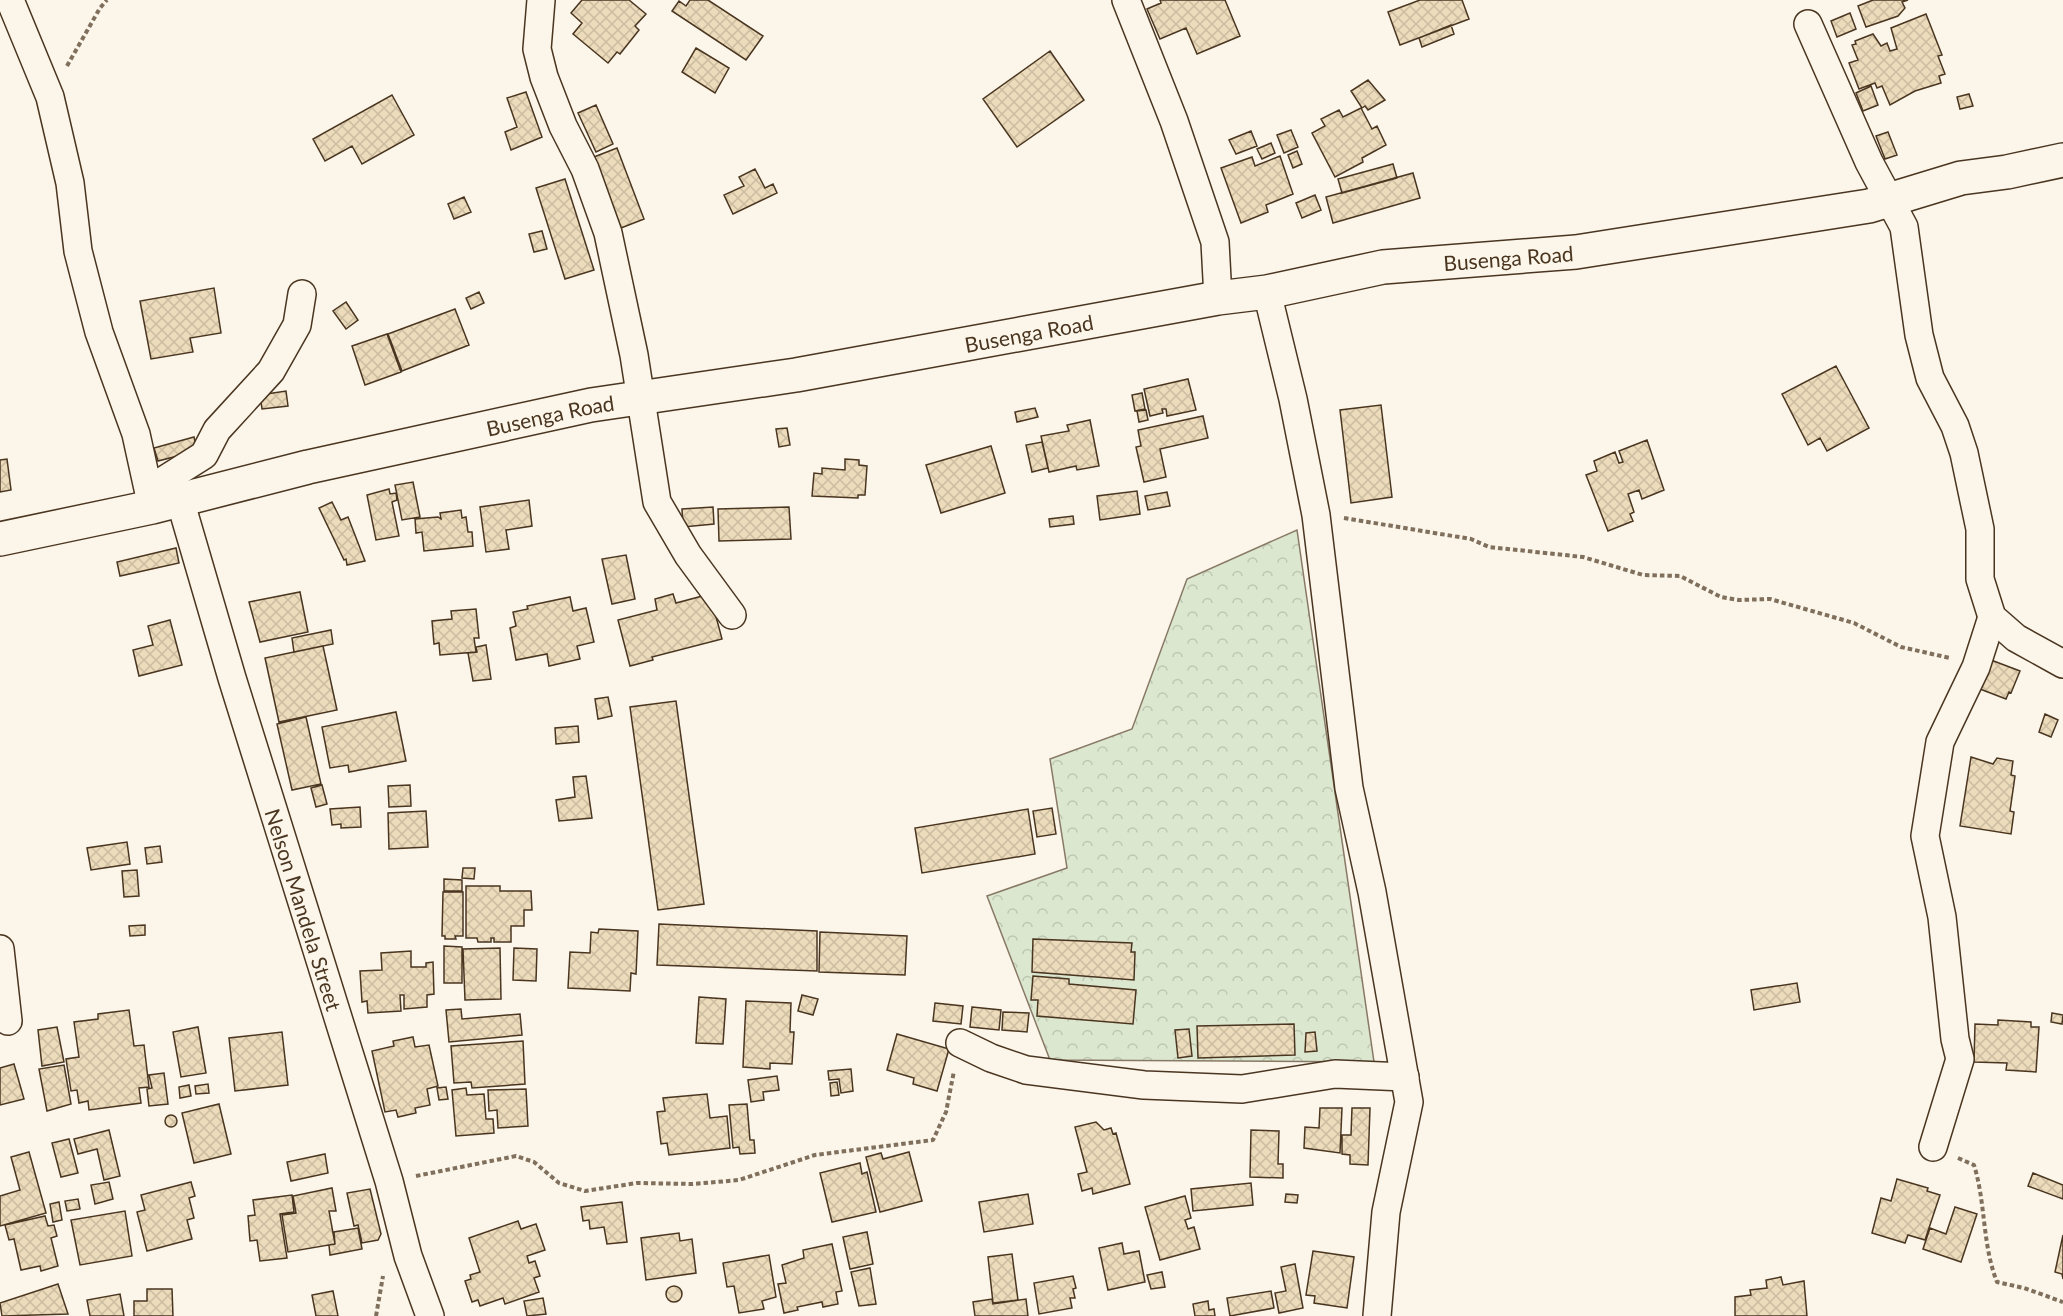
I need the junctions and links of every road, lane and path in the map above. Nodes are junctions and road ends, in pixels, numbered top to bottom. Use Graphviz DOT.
graph roads {
  1 [pos="10,0"];
  2 [pos="107,0"];
  3 [pos="541,0"];
  4 [pos="1126,0"];
  5 [pos="1808,24"];
  6 [pos="50,97"];
  7 [pos="2063,160"];
  8 [pos="1887,199"];
  9 [pos="1267,292"];
  10 [pos="302,294"];
  11 [pos="1218,298"];
  12 [pos="641,398"];
  13 [pos="161,499"];
  14 [pos="1316,515"];
  15 [pos="0,539"];
  16 [pos="732,615"];
  17 [pos="1992,617"];
  18 [pos="2063,664"];
  19 [pos="1976,667"];
  20 [pos="0,949"];
  21 [pos="8,1021"];
  22 [pos="960,1043"];
  23 [pos="1405,1077"];
  24 [pos="1933,1148"];
  25 [pos="389,1181"];
  26 [pos="2063,1302"];
  27 [pos="430,1316"];
  28 [pos="1377,1316"];
  1 -- 6 [label="street, Nelson Mandela Street"];
  2 -- 6 [label="path"];
  3 -- 12 [label="street"];
  4 -- 11 [label="street"];
  5 -- 8 [label="street"];
  6 -- 13 [label="street, Nelson Mandela Street"];
  7 -- 8 [label="street, Busenga Road"];
  8 -- 9 [label="street, Busenga Road"];
  8 -- 17 [label="street"];
  9 -- 11 [label="street, Busenga Road"];
  9 -- 14 [label="street"];
  10 -- 13 [label="street"];
  11 -- 12 [label="street, Busenga Road"];
  12 -- 13 [label="street, Busenga Road"];
  12 -- 16 [label="street"];
  13 -- 15 [label="street, Busenga Road"];
  13 -- 25 [label="street, Nelson Mandela Street"];
  14 -- 19 [label="path"];
  14 -- 23 [label="street"];
  17 -- 18 [label="street"];
  17 -- 19 [label="street"];
  19 -- 24 [label="street"];
  20 -- 21 [label="street"];
  22 -- 23 [label="street"];
  22 -- 25 [label="path"];
  23 -- 28 [label="street"];
  24 -- 26 [label="path"];
  25 -- 27 [label="street, Nelson Mandela Street"];
}
